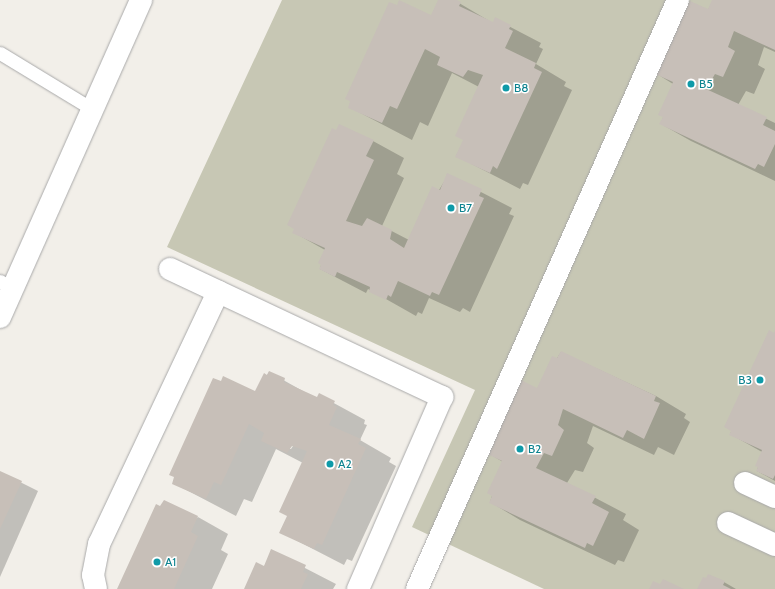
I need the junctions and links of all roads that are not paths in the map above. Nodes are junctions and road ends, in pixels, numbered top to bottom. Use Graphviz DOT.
graph roads {
  1 [pos="141,0"];
  2 [pos="678,0"];
  3 [pos="0,53"];
  4 [pos="92,109"];
  5 [pos="170,269"];
  6 [pos="6,285"];
  7 [pos="218,292"];
  8 [pos="0,318"];
  9 [pos="745,483"];
  10 [pos="775,497"];
  11 [pos="728,524"];
  12 [pos="775,545"];
  13 [pos="96,589"];
  14 [pos="358,589"];
  15 [pos="417,589"];
  1 -- 4 [label="street"];
  2 -- 15 [label="street"];
  3 -- 4 [label="lane"];
  4 -- 6 [label="street"];
  5 -- 7 [label="street"];
  6 -- 8 [label="street"];
  7 -- 13 [label="street"];
  7 -- 14 [label="street"];
  9 -- 10 [label="street"];
  11 -- 12 [label="street"];
}
